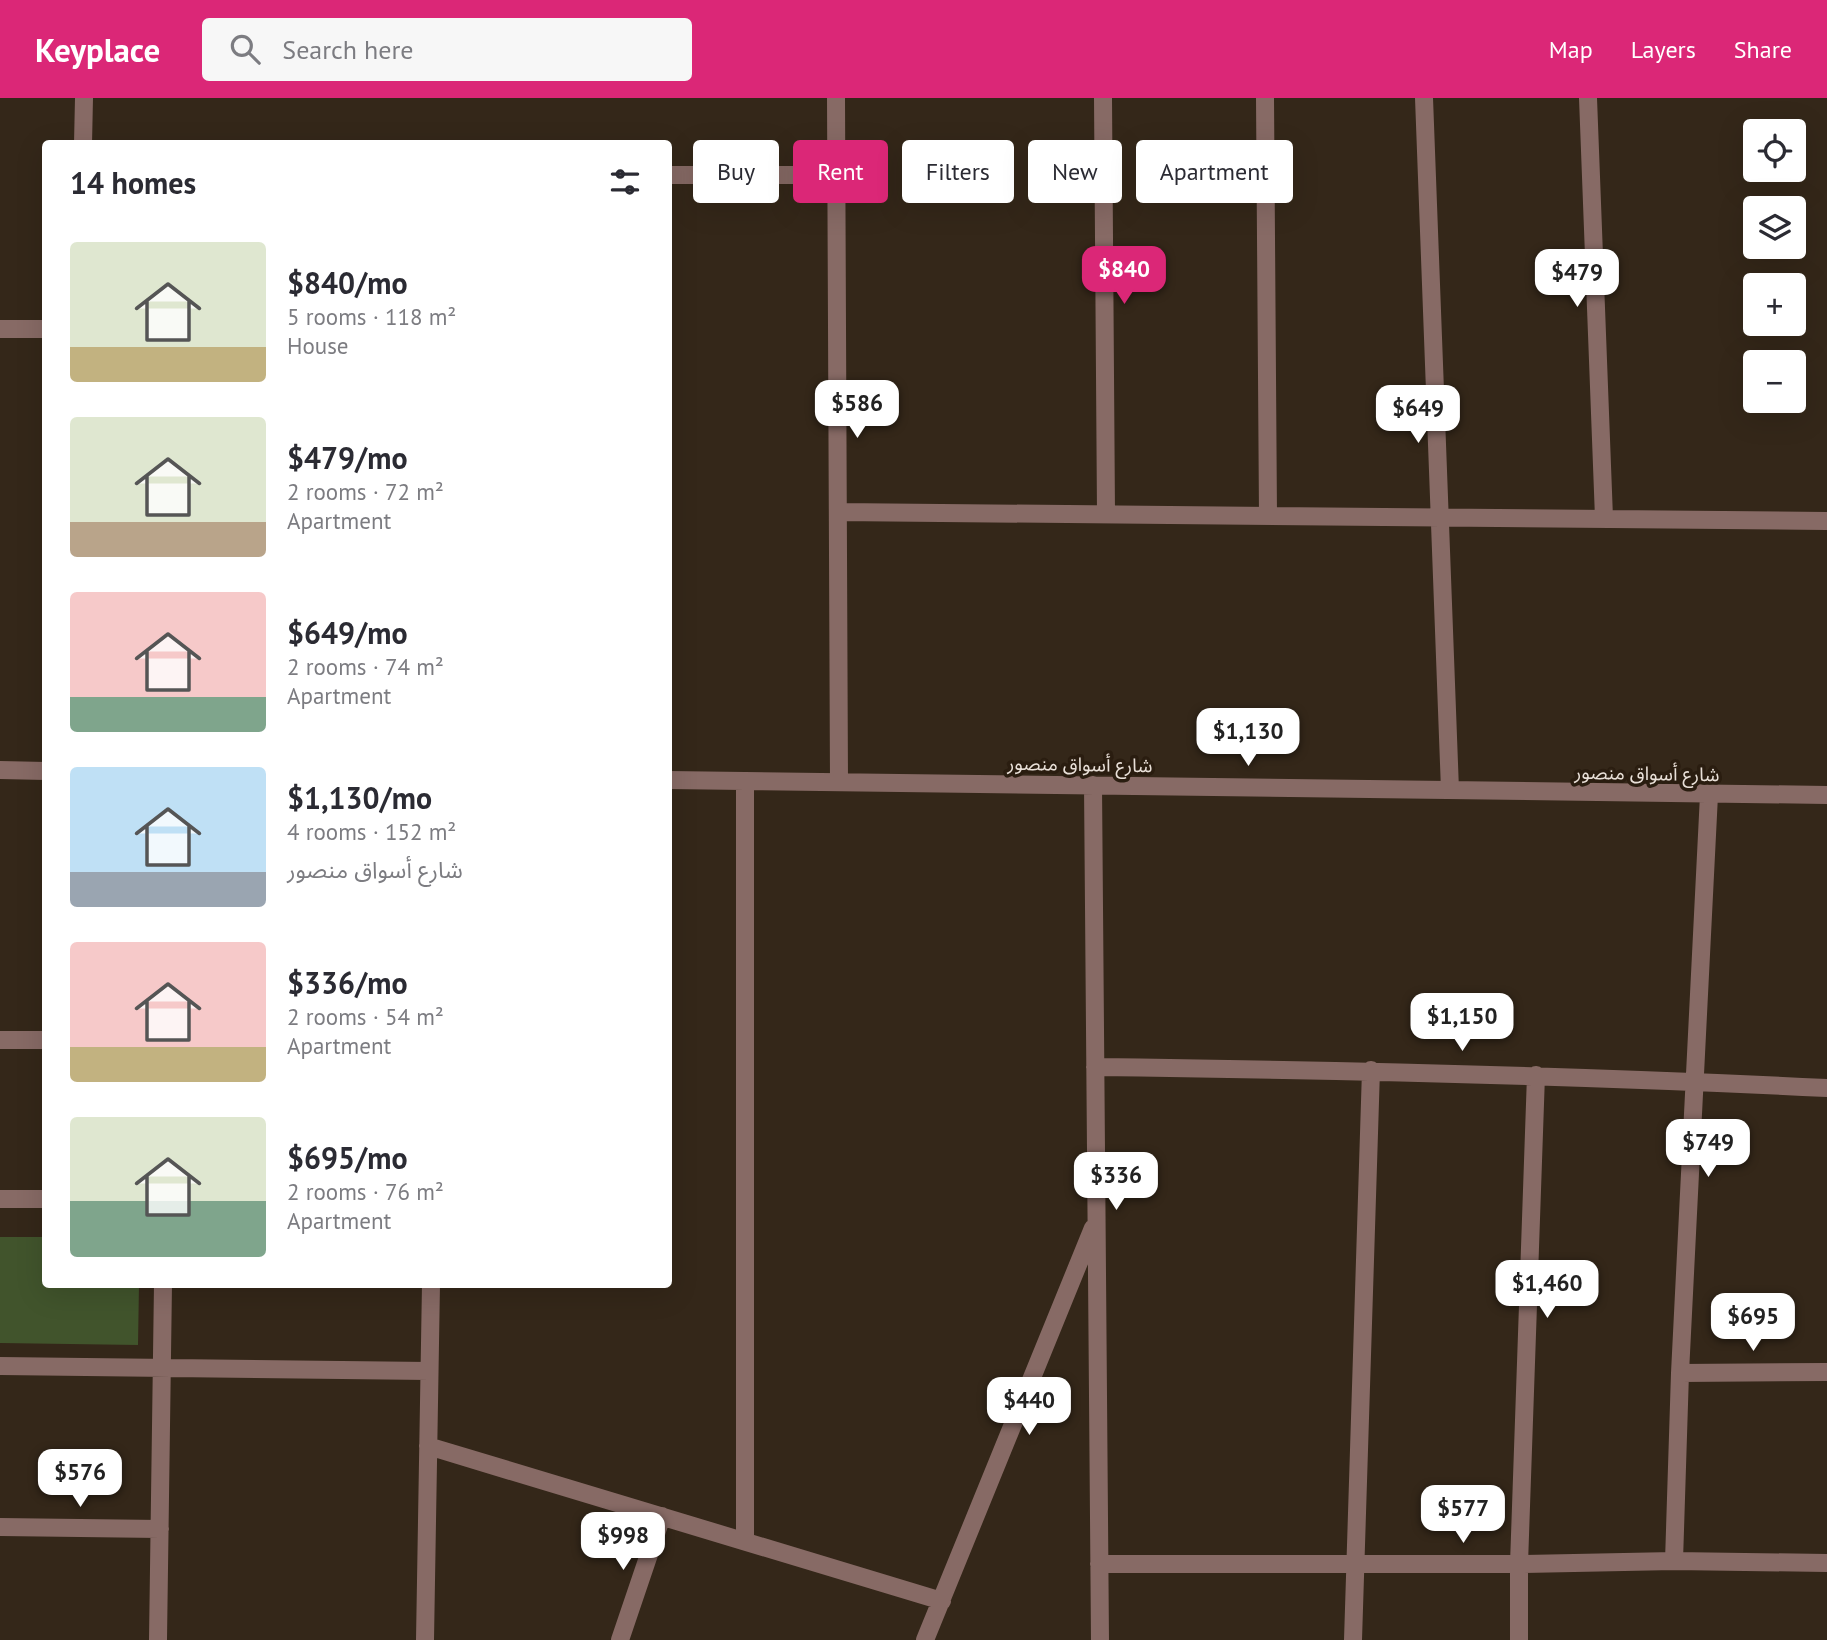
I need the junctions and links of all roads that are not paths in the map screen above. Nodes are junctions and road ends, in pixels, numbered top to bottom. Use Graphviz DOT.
graph roads {
  1 [pos="84,98"];
  2 [pos="836,98"];
  3 [pos="1103,98"];
  4 [pos="1265,98"];
  5 [pos="1424,98"];
  6 [pos="1588,98"];
  7 [pos="83,140"];
  8 [pos="837,140"];
  9 [pos="672,175"];
  10 [pos="793,175"];
  11 [pos="837,203"];
  12 [pos="0,329"];
  13 [pos="42,329"];
  14 [pos="838,512"];
  15 [pos="1106,514"];
  16 [pos="1268,515"];
  17 [pos="1440,517"];
  18 [pos="1605,518"];
  19 [pos="1827,521"];
  20 [pos="0,770"];
  21 [pos="42,771"];
  22 [pos="672,780"];
  23 [pos="745,781"];
  24 [pos="839,782"];
  25 [pos="1093,785"];
  26 [pos="1450,790"];
  27 [pos="1709,795"];
  28 [pos="1827,795"];
  29 [pos="0,1040"];
  30 [pos="42,1040"];
  31 [pos="1095,1067"];
  32 [pos="1371,1070"];
  33 [pos="1536,1075"];
  34 [pos="1693,1082"];
  35 [pos="1827,1088"];
  36 [pos="0,1199"];
  37 [pos="42,1199"];
  38 [pos="1096,1219"];
  39 [pos="163,1288"];
  40 [pos="431,1288"];
  41 [pos="0,1366"];
  42 [pos="162,1368"];
  43 [pos="429,1371"];
  44 [pos="1827,1372"];
  45 [pos="1680,1373"];
  46 [pos="428,1446"];
  47 [pos="662,1516"];
  48 [pos="0,1527"];
  49 [pos="160,1529"];
  50 [pos="746,1541"];
  51 [pos="1674,1561"];
  52 [pos="1355,1563"];
  53 [pos="1827,1563"];
  54 [pos="1099,1564"];
  55 [pos="1519,1564"];
  56 [pos="942,1601"];
  57 [pos="158,1640"];
  58 [pos="425,1640"];
  59 [pos="620,1640"];
  60 [pos="925,1640"];
  61 [pos="1100,1640"];
  62 [pos="1353,1640"];
  63 [pos="1519,1640"];
  1 -- 7 [label="street"];
  2 -- 8 [label="street"];
  3 -- 15 [label="street"];
  4 -- 16 [label="street"];
  5 -- 17 [label="street"];
  6 -- 18 [label="street"];
  9 -- 10 [label="street"];
  11 -- 14 [label="street"];
  12 -- 13 [label="street"];
  14 -- 15 [label="street"];
  14 -- 24 [label="street"];
  15 -- 16 [label="street"];
  16 -- 17 [label="street"];
  17 -- 18 [label="street"];
  17 -- 26 [label="street"];
  18 -- 19 [label="street"];
  20 -- 21 [label="street"];
  22 -- 23 [label="street, شارع أسواق منصور"];
  23 -- 24 [label="street, شارع أسواق منصور"];
  23 -- 50 [label="street"];
  24 -- 25 [label="street, شارع أسواق منصور"];
  25 -- 26 [label="street, شارع أسواق منصور"];
  25 -- 31 [label="street"];
  26 -- 27 [label="street, شارع أسواق منصور"];
  27 -- 28 [label="street, شارع أسواق منصور"];
  27 -- 34 [label="street"];
  29 -- 30 [label="street"];
  31 -- 32 [label="street"];
  31 -- 38 [label="street"];
  32 -- 33 [label="street"];
  32 -- 52 [label="street"];
  33 -- 34 [label="street"];
  33 -- 55 [label="street"];
  34 -- 35 [label="street"];
  34 -- 45 [label="street"];
  36 -- 37 [label="street"];
  38 -- 54 [label="street"];
  38 -- 56 [label="street"];
  39 -- 42 [label="street"];
  40 -- 43 [label="street"];
  41 -- 42 [label="street"];
  42 -- 43 [label="street"];
  42 -- 49 [label="street"];
  43 -- 46 [label="street"];
  44 -- 45 [label="street"];
  45 -- 51 [label="street"];
  46 -- 47 [label="street"];
  46 -- 58 [label="street"];
  47 -- 50 [label="street"];
  47 -- 59 [label="street"];
  48 -- 49 [label="street"];
  49 -- 57 [label="street"];
  50 -- 56 [label="street"];
  51 -- 53 [label="street"];
  51 -- 55 [label="street"];
  52 -- 54 [label="street"];
  52 -- 55 [label="street"];
  52 -- 62 [label="street"];
  54 -- 61 [label="street"];
  55 -- 63 [label="street"];
  56 -- 60 [label="street"];
}
